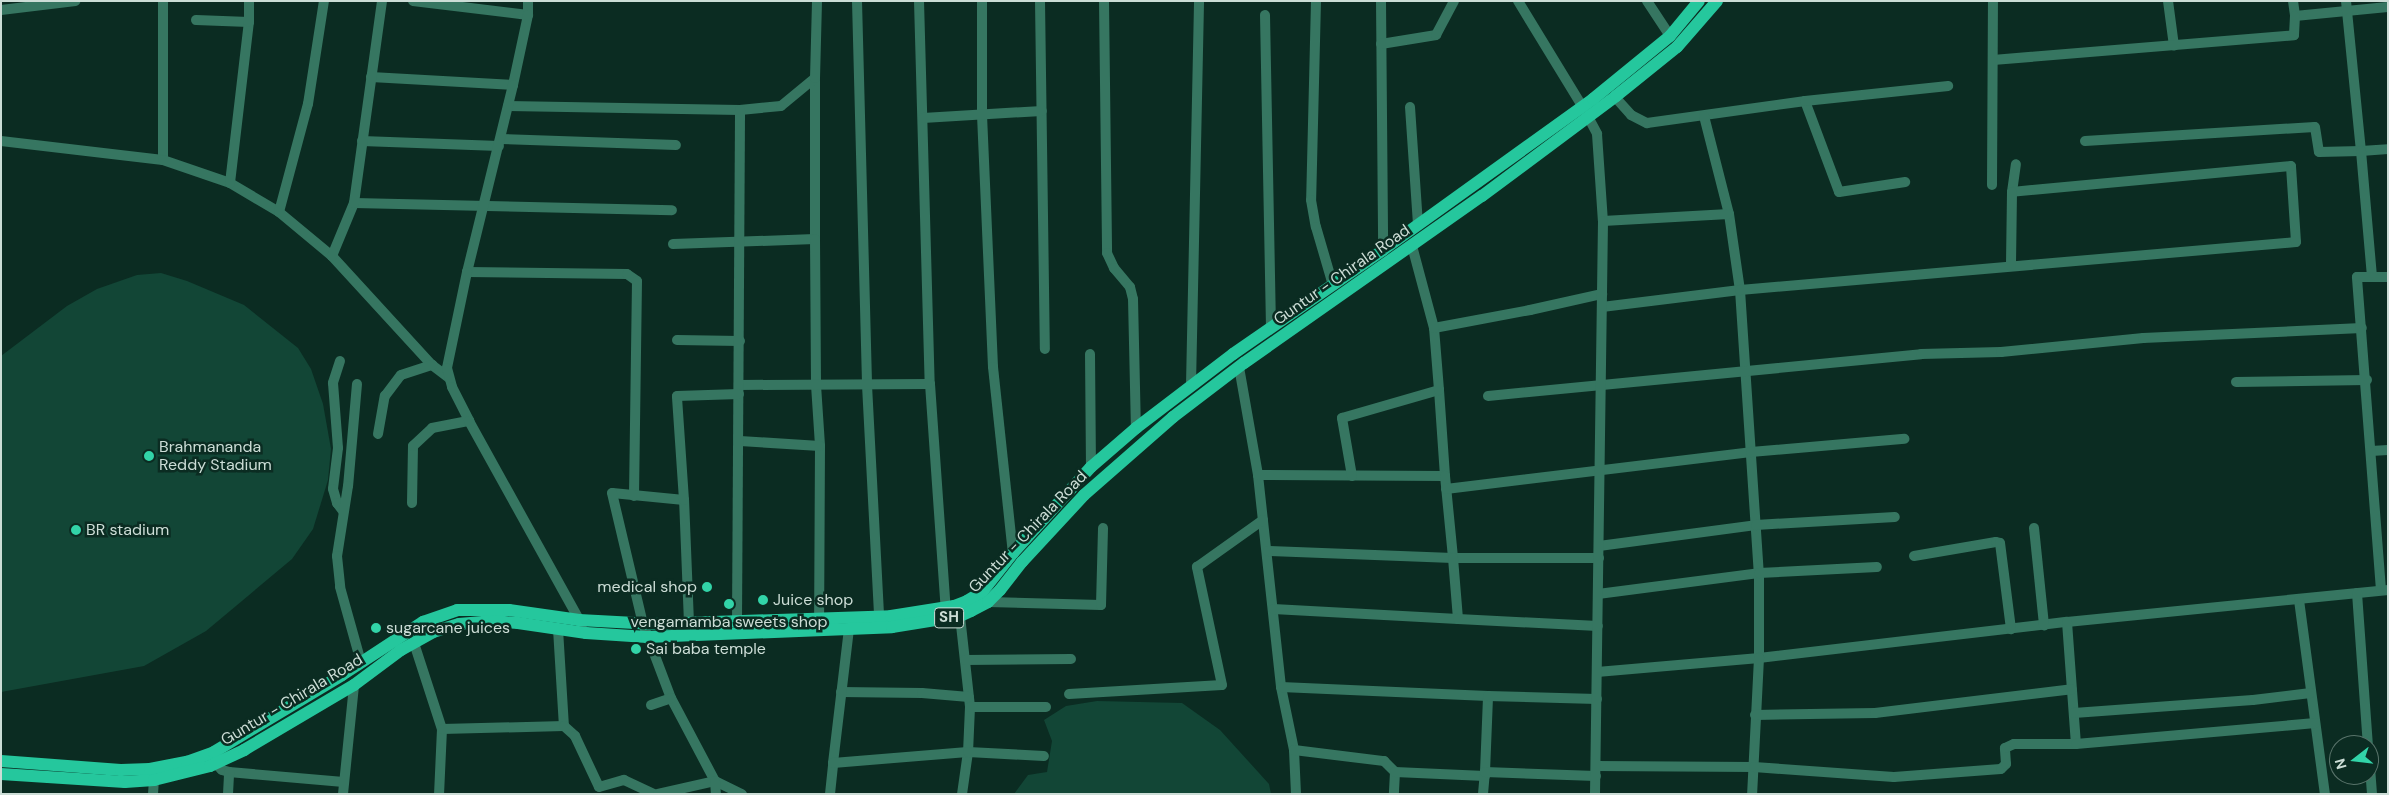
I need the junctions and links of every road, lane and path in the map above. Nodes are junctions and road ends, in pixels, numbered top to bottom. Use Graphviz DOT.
graph roads {
  1 [pos="75,1"];
  2 [pos="163,1"];
  3 [pos="249,1"];
  4 [pos="324,1"];
  5 [pos="382,1"];
  6 [pos="413,1"];
  7 [pos="528,1"];
  8 [pos="817,1"];
  9 [pos="857,1"];
  10 [pos="919,1"];
  11 [pos="982,1"];
  12 [pos="1040,1"];
  13 [pos="1104,1"];
  14 [pos="1199,1"];
  15 [pos="1316,1"];
  16 [pos="1381,1"];
  17 [pos="1454,1"];
  18 [pos="1518,1"];
  19 [pos="1647,1"];
  20 [pos="1700,1"];
  21 [pos="1717,1"];
  22 [pos="1993,1"];
  23 [pos="2168,1"];
  24 [pos="2293,1"];
  25 [pos="2346,6"];
  26 [pos="2388,7"];
  27 [pos="1,10"];
  28 [pos="528,15"];
  29 [pos="1265,15"];
  30 [pos="2295,16"];
  31 [pos="196,20"];
  32 [pos="249,22"];
  33 [pos="1670,36"];
  34 [pos="1381,44"];
  35 [pos="2174,46"];
  36 [pos="1993,60"];
  37 [pos="371,76"];
  38 [pos="815,78"];
  39 [pos="513,86"];
  40 [pos="1948,86"];
  41 [pos="1615,97"];
  42 [pos="1805,100"];
  43 [pos="508,106"];
  44 [pos="1410,107"];
  45 [pos="740,110"];
  46 [pos="1042,111"];
  47 [pos="1585,111"];
  48 [pos="982,115"];
  49 [pos="1704,116"];
  50 [pos="922,118"];
  51 [pos="1,141"];
  52 [pos="362,141"];
  53 [pos="2085,141"];
  54 [pos="500,142"];
  55 [pos="676,145"];
  56 [pos="2388,148"];
  57 [pos="2361,151"];
  58 [pos="163,160"];
  59 [pos="2016,164"];
  60 [pos="1905,182"];
  61 [pos="230,184"];
  62 [pos="1992,185"];
  63 [pos="2012,192"];
  64 [pos="354,203"];
  65 [pos="484,206"];
  66 [pos="672,210"];
  67 [pos="279,212"];
  68 [pos="1728,214"];
  69 [pos="1603,221"];
  70 [pos="1418,224"];
  71 [pos="815,239"];
  72 [pos="740,242"];
  73 [pos="673,244"];
  74 [pos="1412,246"];
  75 [pos="1383,250"];
  76 [pos="332,256"];
  77 [pos="2011,266"];
  78 [pos="467,272"];
  79 [pos="2388,276"];
  80 [pos="2372,277"];
  81 [pos="1333,285"];
  82 [pos="1740,290"];
  83 [pos="1602,294"];
  84 [pos="1602,307"];
  85 [pos="1271,327"];
  86 [pos="1434,328"];
  87 [pos="2362,328"];
  88 [pos="678,340"];
  89 [pos="740,341"];
  90 [pos="1045,349"];
  91 [pos="1090,354"];
  92 [pos="340,361"];
  93 [pos="432,364"];
  94 [pos="1239,367"];
  95 [pos="1746,372"];
  96 [pos="449,378"];
  97 [pos="2367,380"];
  98 [pos="2236,382"];
  99 [pos="356,384"];
  100 [pos="930,384"];
  101 [pos="867,385"];
  102 [pos="1192,385"];
  103 [pos="816,386"];
  104 [pos="1601,387"];
  105 [pos="739,389"];
  106 [pos="1439,390"];
  107 [pos="1488,396"];
  108 [pos="469,421"];
  109 [pos="1136,428"];
  110 [pos="378,434"];
  111 [pos="1904,439"];
  112 [pos="740,441"];
  113 [pos="820,446"];
  114 [pos="2388,450"];
  115 [pos="2371,451"];
  116 [pos="1751,452"];
  117 [pos="1092,467"];
  118 [pos="1600,469"];
  119 [pos="1258,475"];
  120 [pos="1352,476"];
  121 [pos="1445,476"];
  122 [pos="1446,489"];
  123 [pos="634,496"];
  124 [pos="684,500"];
  125 [pos="412,502"];
  126 [pos="343,511"];
  127 [pos="1895,518"];
  128 [pos="1263,520"];
  129 [pos="1756,525"];
  130 [pos="1103,528"];
  131 [pos="2034,528"];
  132 [pos="1599,546"];
  133 [pos="1268,551"];
  134 [pos="1013,553"];
  135 [pos="1914,556"];
  136 [pos="1453,558"];
  137 [pos="1599,558"];
  138 [pos="1877,567"];
  139 [pos="1759,573"];
  140 [pos="2384,590"];
  141 [pos="2357,593"];
  142 [pos="1598,594"];
  143 [pos="2299,600"];
  144 [pos="988,602"];
  145 [pos="1273,609"];
  146 [pos="946,613"];
  147 [pos="879,616"];
  148 [pos="960,616"];
  149 [pos="819,619"];
  150 [pos="1458,619"];
  151 [pos="579,620"];
  152 [pos="737,621"];
  153 [pos="2067,622"];
  154 [pos="689,623"];
  155 [pos="643,624"];
  156 [pos="2044,625"];
  157 [pos="1598,626"];
  158 [pos="2011,628"];
  159 [pos="558,629"];
  160 [pos="849,630"];
  161 [pos="586,633"];
  162 [pos="647,637"];
  163 [pos="414,643"];
  164 [pos="1759,658"];
  165 [pos="1071,659"];
  166 [pos="965,660"];
  167 [pos="360,662"];
  168 [pos="1597,672"];
  169 [pos="354,685"];
  170 [pos="1281,687"];
  171 [pos="2072,689"];
  172 [pos="841,692"];
  173 [pos="2311,693"];
  174 [pos="1069,694"];
  175 [pos="1488,696"];
  176 [pos="671,698"];
  177 [pos="1597,699"];
  178 [pos="969,702"];
  179 [pos="651,705"];
  180 [pos="1046,707"];
  181 [pos="2074,713"];
  182 [pos="1755,715"];
  183 [pos="2315,723"];
  184 [pos="564,726"];
  185 [pos="442,729"];
  186 [pos="2367,735"];
  187 [pos="2076,744"];
  188 [pos="1294,750"];
  189 [pos="968,752"];
  190 [pos="1044,756"];
  191 [pos="1,761"];
  192 [pos="833,763"];
  193 [pos="216,764"];
  194 [pos="1754,767"];
  195 [pos="1596,771"];
  196 [pos="230,772"];
  197 [pos="1394,772"];
  198 [pos="1,774"];
  199 [pos="1485,774"];
  200 [pos="154,780"];
  201 [pos="715,781"];
  202 [pos="344,782"];
  203 [pos="153,794"];
  204 [pos="228,794"];
  205 [pos="343,794"];
  206 [pos="439,794"];
  207 [pos="654,794"];
  208 [pos="658,794"];
  209 [pos="716,794"];
  210 [pos="742,794"];
  211 [pos="830,794"];
  212 [pos="962,794"];
  213 [pos="1296,794"];
  214 [pos="1394,794"];
  215 [pos="1482,794"];
  216 [pos="1596,794"];
  217 [pos="1752,794"];
  218 [pos="2324,794"];
  1 -- 27 [label="street"];
  2 -- 58 [label="street"];
  3 -- 32 [label="street"];
  4 -- 67 [label="street"];
  5 -- 37 [label="street"];
  6 -- 28 [label="street"];
  7 -- 28 [label="street"];
  8 -- 38 [label="street"];
  9 -- 101 [label="street"];
  10 -- 50 [label="street"];
  11 -- 48 [label="street"];
  12 -- 46 [label="street"];
  13 -- 109 [label="street"];
  14 -- 102 [label="street"];
  15 -- 81 [label="street"];
  16 -- 34 [label="street"];
  17 -- 34 [label="street"];
  18 -- 47 [label="street"];
  19 -- 33 [label="street"];
  20 -- 33 [label="main road, Guntur - Chirala Road / SH"];
  21 -- 41 [label="main road, Guntur - Chirala Road / SH"];
  22 -- 36 [label="street"];
  23 -- 35 [label="street"];
  24 -- 30 [label="street"];
  25 -- 26 [label="street"];
  25 -- 30 [label="street"];
  25 -- 57 [label="street"];
  28 -- 39 [label="street"];
  29 -- 85 [label="street"];
  30 -- 35 [label="street"];
  31 -- 32 [label="street"];
  32 -- 61 [label="street"];
  33 -- 47 [label="main road, Guntur - Chirala Road / SH"];
  34 -- 75 [label="street"];
  35 -- 36 [label="street"];
  36 -- 62 [label="street"];
  37 -- 39 [label="street"];
  37 -- 52 [label="street"];
  38 -- 45 [label="street"];
  38 -- 71 [label="street"];
  39 -- 43 [label="street"];
  40 -- 42 [label="street"];
  41 -- 47 [label="main road, Guntur - Chirala Road / SH"];
  41 -- 49 [label="street"];
  42 -- 49 [label="street"];
  42 -- 60 [label="street"];
  43 -- 45 [label="street"];
  43 -- 54 [label="street"];
  44 -- 70 [label="street"];
  45 -- 72 [label="street"];
  46 -- 48 [label="street"];
  46 -- 90 [label="street"];
  47 -- 69 [label="street"];
  47 -- 70 [label="main road, Guntur - Chirala Road / SH"];
  47 -- 74 [label="main road, Guntur - Chirala Road / SH"];
  48 -- 50 [label="street"];
  48 -- 134 [label="street"];
  49 -- 68 [label="street"];
  50 -- 100 [label="street"];
  51 -- 58 [label="street"];
  52 -- 54 [label="street"];
  52 -- 64 [label="street"];
  53 -- 57 [label="street"];
  54 -- 55 [label="street"];
  54 -- 65 [label="street"];
  56 -- 57 [label="street"];
  57 -- 80 [label="street"];
  58 -- 61 [label="street"];
  59 -- 63 [label="street"];
  61 -- 67 [label="street"];
  63 -- 77 [label="street"];
  63 -- 77 [label="street"];
  64 -- 65 [label="street"];
  64 -- 76 [label="street"];
  65 -- 66 [label="street"];
  65 -- 78 [label="street"];
  67 -- 76 [label="street"];
  68 -- 69 [label="street"];
  68 -- 82 [label="street"];
  69 -- 83 [label="street"];
  70 -- 75 [label="main road, Guntur - Chirala Road / SH"];
  71 -- 72 [label="street"];
  71 -- 103 [label="street"];
  72 -- 73 [label="street"];
  72 -- 89 [label="street"];
  74 -- 86 [label="street"];
  74 -- 94 [label="main road, Guntur - Chirala Road / SH"];
  75 -- 81 [label="main road, Guntur - Chirala Road / SH"];
  76 -- 93 [label="street"];
  77 -- 82 [label="street"];
  78 -- 96 [label="street"];
  78 -- 123 [label="street"];
  79 -- 80 [label="street"];
  80 -- 87 [label="street"];
  81 -- 85 [label="main road, Guntur - Chirala Road / SH"];
  82 -- 84 [label="street"];
  82 -- 95 [label="street"];
  83 -- 84 [label="street"];
  83 -- 86 [label="street"];
  84 -- 104 [label="street"];
  85 -- 102 [label="main road, Guntur - Chirala Road / SH"];
  86 -- 106 [label="street"];
  87 -- 95 [label="street"];
  87 -- 97 [label="street"];
  88 -- 89 [label="street"];
  89 -- 105 [label="street"];
  91 -- 117 [label="street"];
  92 -- 126 [label="street"];
  93 -- 96 [label="street"];
  93 -- 110 [label="street"];
  94 -- 119 [label="street"];
  94 -- 144 [label="main road, Guntur - Chirala Road / SH"];
  95 -- 104 [label="street"];
  95 -- 116 [label="street"];
  96 -- 108 [label="street"];
  97 -- 98 [label="street"];
  97 -- 115 [label="street"];
  99 -- 126 [label="street"];
  100 -- 101 [label="street"];
  100 -- 146 [label="street"];
  101 -- 103 [label="street"];
  101 -- 147 [label="street"];
  102 -- 109 [label="main road, Guntur - Chirala Road / SH"];
  103 -- 105 [label="street"];
  103 -- 113 [label="street"];
  104 -- 107 [label="street"];
  104 -- 118 [label="street"];
  105 -- 112 [label="street"];
  105 -- 124 [label="street"];
  106 -- 120 [label="street"];
  106 -- 121 [label="street"];
  108 -- 125 [label="street"];
  108 -- 151 [label="street"];
  109 -- 117 [label="main road, Guntur - Chirala Road / SH"];
  111 -- 116 [label="street"];
  112 -- 113 [label="street"];
  112 -- 152 [label="street"];
  113 -- 149 [label="street"];
  114 -- 115 [label="street"];
  115 -- 140 [label="street"];
  116 -- 118 [label="street"];
  116 -- 129 [label="street"];
  117 -- 134 [label="main road, Guntur - Chirala Road / SH"];
  118 -- 122 [label="street"];
  118 -- 132 [label="street"];
  119 -- 120 [label="street"];
  119 -- 128 [label="street"];
  120 -- 121 [label="street"];
  121 -- 122 [label="street"];
  122 -- 136 [label="street"];
  123 -- 124 [label="street"];
  123 -- 155 [label="street"];
  124 -- 154 [label="street"];
  126 -- 167 [label="street"];
  127 -- 129 [label="street"];
  128 -- 133 [label="street"];
  128 -- 174 [label="street"];
  129 -- 132 [label="street"];
  129 -- 139 [label="street"];
  130 -- 144 [label="street"];
  131 -- 156 [label="street"];
  132 -- 137 [label="street"];
  133 -- 136 [label="street"];
  133 -- 145 [label="street"];
  134 -- 146 [label="main road, Guntur - Chirala Road / SH"];
  135 -- 158 [label="street"];
  136 -- 137 [label="street"];
  136 -- 150 [label="street"];
  137 -- 142 [label="street"];
  138 -- 139 [label="street"];
  139 -- 142 [label="street"];
  139 -- 164 [label="street"];
  140 -- 141 [label="street"];
  141 -- 143 [label="street"];
  141 -- 186 [label="street"];
  142 -- 157 [label="street"];
  143 -- 153 [label="street"];
  143 -- 173 [label="street"];
  144 -- 148 [label="main road, Guntur - Chirala Road / SH"];
  145 -- 150 [label="street"];
  145 -- 170 [label="street"];
  146 -- 147 [label="main road, Guntur - Chirala Road / SH"];
  146 -- 148 [label="main road, Guntur - Chirala Road / SH"];
  146 -- 160 [label="main road, Guntur - Chirala Road / SH"];
  147 -- 149 [label="main road, Guntur - Chirala Road / SH"];
  148 -- 166 [label="street"];
  149 -- 152 [label="main road, Guntur - Chirala Road / SH"];
  150 -- 157 [label="street"];
  151 -- 155 [label="main road, Guntur - Chirala Road / SH"];
  151 -- 161 [label="street"];
  151 -- 167 [label="main road, Guntur - Chirala Road / SH"];
  152 -- 154 [label="main road, Guntur - Chirala Road / SH"];
  153 -- 156 [label="street"];
  153 -- 171 [label="street"];
  154 -- 155 [label="main road, Guntur - Chirala Road / SH"];
  155 -- 162 [label="street"];
  156 -- 158 [label="street"];
  157 -- 168 [label="street"];
  158 -- 164 [label="street"];
  159 -- 161 [label="main road, Guntur - Chirala Road / SH"];
  159 -- 163 [label="main road, Guntur - Chirala Road / SH"];
  159 -- 184 [label="street"];
  160 -- 162 [label="main road, Guntur - Chirala Road / SH"];
  160 -- 172 [label="street"];
  161 -- 162 [label="main road, Guntur - Chirala Road / SH"];
  162 -- 176 [label="street"];
  163 -- 169 [label="main road, Guntur - Chirala Road / SH"];
  163 -- 185 [label="street"];
  164 -- 168 [label="street"];
  164 -- 182 [label="street"];
  165 -- 166 [label="street"];
  166 -- 178 [label="street"];
  167 -- 191 [label="main road, Guntur - Chirala Road / SH"];
  168 -- 177 [label="street"];
  169 -- 193 [label="main road, Guntur - Chirala Road / SH"];
  169 -- 202 [label="street"];
  170 -- 175 [label="street"];
  170 -- 188 [label="street"];
  171 -- 181 [label="street"];
  171 -- 182 [label="street"];
  172 -- 178 [label="street"];
  172 -- 192 [label="street"];
  173 -- 181 [label="street"];
  173 -- 183 [label="street"];
  175 -- 177 [label="street"];
  175 -- 199 [label="street"];
  176 -- 179 [label="street"];
  176 -- 201 [label="street"];
  177 -- 195 [label="street"];
  178 -- 180 [label="street"];
  178 -- 189 [label="street"];
  181 -- 187 [label="street"];
  182 -- 194 [label="street"];
  183 -- 187 [label="street"];
  183 -- 218 [label="street"];
  184 -- 185 [label="street"];
  184 -- 207 [label="street"];
  185 -- 206 [label="street"];
  187 -- 194 [label="street"];
  188 -- 197 [label="street"];
  188 -- 213 [label="street"];
  189 -- 190 [label="street"];
  189 -- 192 [label="street"];
  189 -- 212 [label="street"];
  192 -- 211 [label="street"];
  193 -- 196 [label="street"];
  193 -- 200 [label="main road, Guntur - Chirala Road / SH"];
  194 -- 195 [label="street"];
  194 -- 217 [label="street"];
  195 -- 199 [label="street"];
  195 -- 216 [label="street"];
  196 -- 202 [label="street"];
  196 -- 204 [label="street"];
  197 -- 199 [label="street"];
  197 -- 214 [label="street"];
  198 -- 200 [label="main road, Guntur - Chirala Road / SH"];
  199 -- 215 [label="street"];
  200 -- 203 [label="street"];
  201 -- 208 [label="street"];
  201 -- 209 [label="street"];
  201 -- 210 [label="street"];
  202 -- 205 [label="street"];
}
